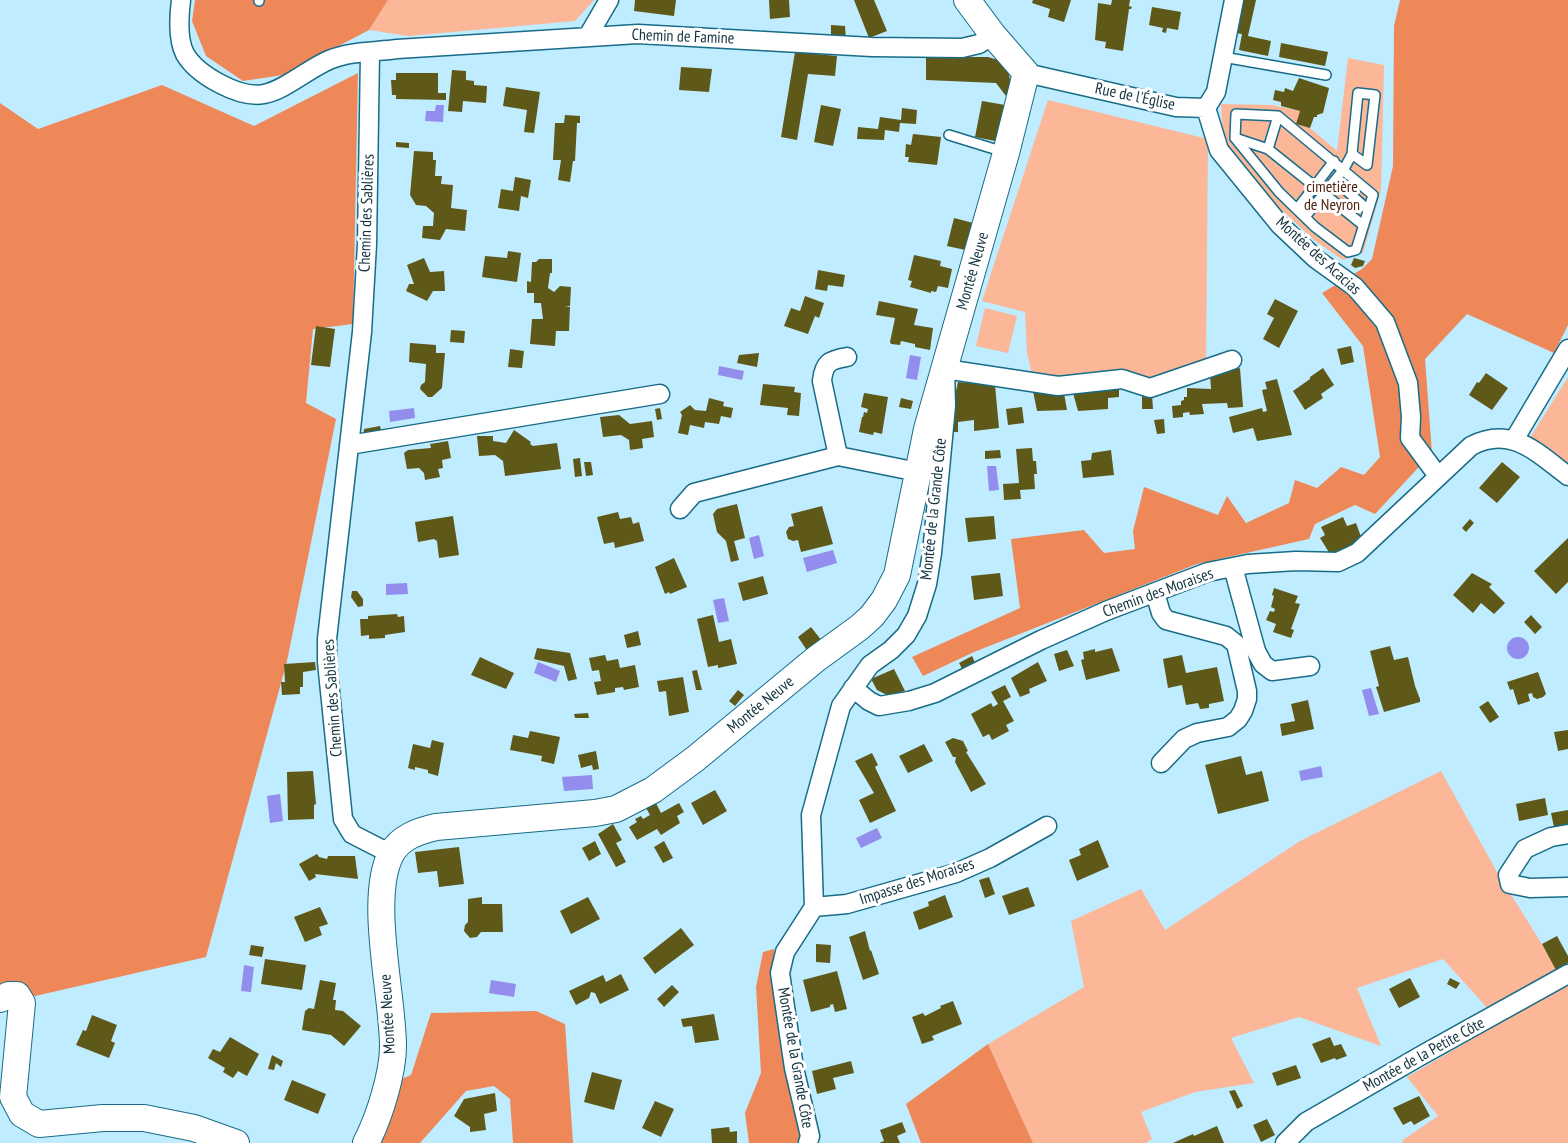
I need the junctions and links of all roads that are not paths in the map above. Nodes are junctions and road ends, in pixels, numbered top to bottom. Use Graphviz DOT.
graph roads {
  1 [pos="181,0"];
  2 [pos="609,0"];
  3 [pos="967,0"];
  4 [pos="1234,0"];
  5 [pos="993,35"];
  6 [pos="588,36"];
  7 [pos="370,53"];
  8 [pos="1223,57"];
  9 [pos="1026,73"];
  10 [pos="1326,75"];
  11 [pos="1206,108"];
  12 [pos="1278,116"];
  13 [pos="1214,132"];
  14 [pos="949,135"];
  15 [pos="1235,136"];
  16 [pos="1268,149"];
  17 [pos="1006,153"];
  18 [pos="1352,154"];
  19 [pos="1334,161"];
  20 [pos="1344,169"];
  21 [pos="1335,180"];
  22 [pos="1316,187"];
  23 [pos="1324,194"];
  24 [pos="1297,209"];
  25 [pos="1368,210"];
  26 [pos="1305,217"];
  27 [pos="1363,225"];
  28 [pos="1568,349"];
  29 [pos="847,357"];
  30 [pos="1232,360"];
  31 [pos="945,369"];
  32 [pos="660,394"];
  33 [pos="1514,440"];
  34 [pos="349,445"];
  35 [pos="838,456"];
  36 [pos="918,472"];
  37 [pos="1438,476"];
  38 [pos="1568,476"];
  39 [pos="680,509"];
  40 [pos="1233,567"];
  41 [pos="1155,592"];
  42 [pos="1310,666"];
  43 [pos="850,692"];
  44 [pos="1161,763"];
  45 [pos="1047,826"];
  46 [pos="1568,834"];
  47 [pos="391,854"];
  48 [pos="1568,887"];
  49 [pos="814,907"];
  50 [pos="1568,974"];
  51 [pos="0,999"];
  52 [pos="236,1143"];
  53 [pos="366,1143"];
  54 [pos="808,1143"];
  55 [pos="1285,1143"];
  1 -- 7 [label="street, Chemin de Famine"];
  2 -- 6 [label="street"];
  3 -- 5 [label="street"];
  4 -- 8 [label="street"];
  5 -- 6 [label="street, Chemin de Famine"];
  5 -- 9 [label="street"];
  6 -- 7 [label="street, Chemin de Famine"];
  7 -- 34 [label="street, Chemin des Sablières"];
  8 -- 10 [label="lane"];
  8 -- 11 [label="street"];
  9 -- 11 [label="street, Rue de l'Église"];
  9 -- 17 [label="street, Montée Neuve"];
  11 -- 13 [label="street, Montée des Acacias"];
  12 -- 15 [label="lane"];
  12 -- 16 [label="lane"];
  12 -- 19 [label="lane"];
  13 -- 15 [label="lane"];
  13 -- 37 [label="street, Montée des Acacias"];
  14 -- 17 [label="lane"];
  15 -- 16 [label="lane"];
  15 -- 24 [label="lane"];
  16 -- 22 [label="lane"];
  17 -- 31 [label="street, Montée Neuve"];
  18 -- 18 [label="lane"];
  18 -- 20 [label="lane"];
  19 -- 20 [label="lane"];
  19 -- 22 [label="lane"];
  20 -- 21 [label="lane"];
  20 -- 25 [label="lane"];
  21 -- 23 [label="lane"];
  21 -- 25 [label="lane"];
  22 -- 23 [label="lane"];
  22 -- 24 [label="lane"];
  23 -- 26 [label="lane"];
  23 -- 27 [label="lane"];
  24 -- 26 [label="lane"];
  25 -- 27 [label="lane"];
  26 -- 27 [label="lane"];
  28 -- 33 [label="street"];
  29 -- 35 [label="street"];
  30 -- 31 [label="street"];
  31 -- 36 [label="street, Montée Neuve"];
  31 -- 43 [label="street, Montée de la Grande Côte"];
  32 -- 34 [label="street"];
  33 -- 37 [label="street, Chemin des Moraises"];
  33 -- 38 [label="street"];
  34 -- 47 [label="street, Chemin des Sablières"];
  35 -- 36 [label="street"];
  35 -- 39 [label="street"];
  36 -- 47 [label="street, Montée Neuve"];
  37 -- 40 [label="street, Chemin des Moraises"];
  40 -- 41 [label="street, Chemin des Moraises"];
  40 -- 42 [label="street"];
  41 -- 43 [label="street, Chemin des Moraises"];
  41 -- 44 [label="street"];
  43 -- 49 [label="street, Montée de la Grande Côte"];
  45 -- 49 [label="street, Impasse des Moraises"];
  46 -- 48 [label="street"];
  47 -- 53 [label="street, Montée Neuve"];
  49 -- 54 [label="street, Montée de la Grande Côte"];
  50 -- 55 [label="street, Montée de la Petite Côte"];
  51 -- 52 [label="street"];
}
